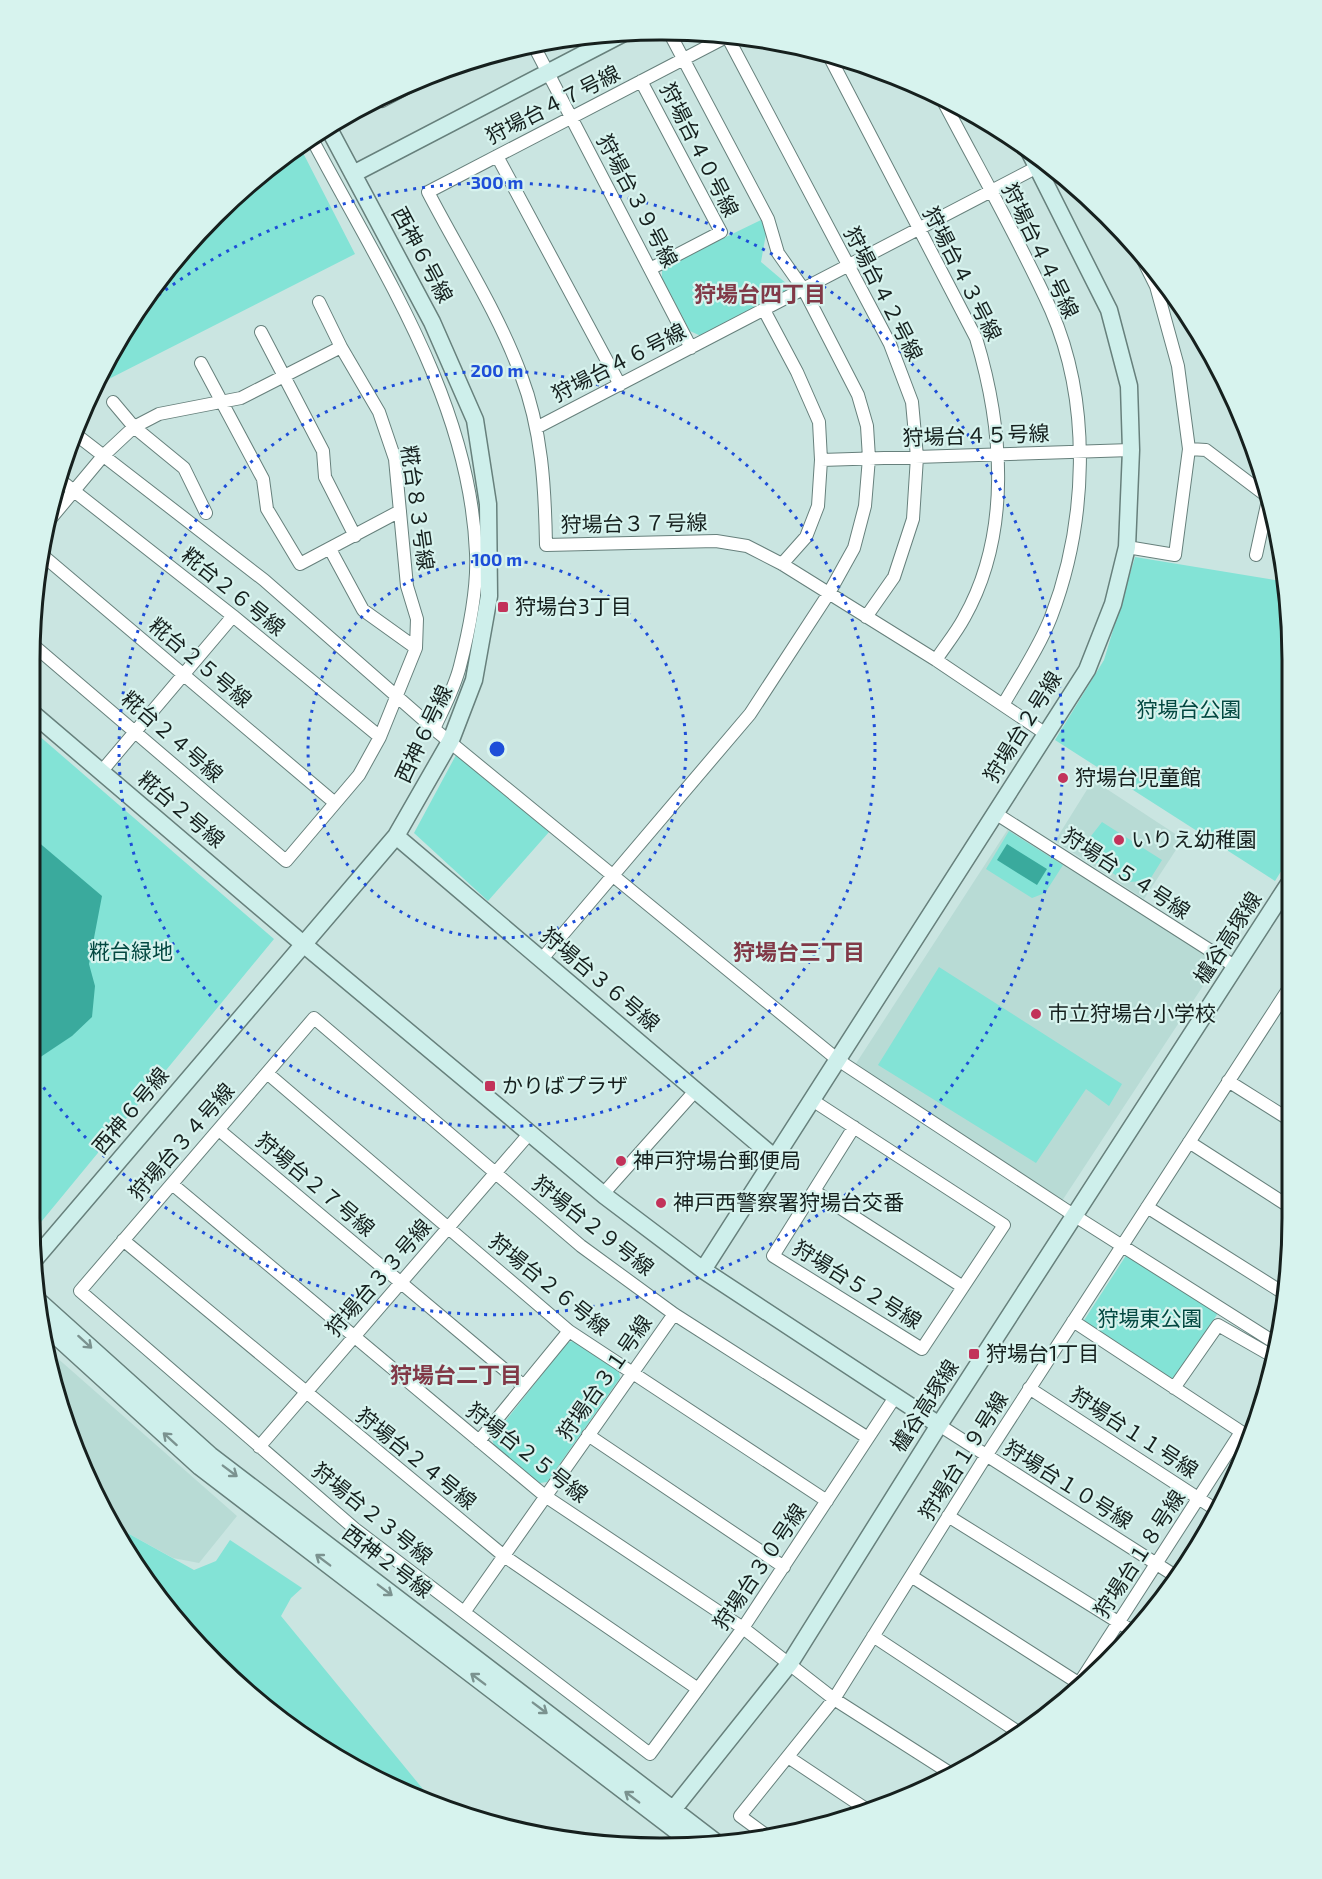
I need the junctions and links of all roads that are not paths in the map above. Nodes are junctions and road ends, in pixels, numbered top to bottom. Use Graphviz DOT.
graph roads {
  1 [pos="674,41"];
  2 [pos="714,43"];
  3 [pos="603,44"];
  4 [pos="733,45"];
  5 [pos="537,53"];
  6 [pos="685,58"];
  7 [pos="833,65"];
  8 [pos="548,73"];
  9 [pos="641,81"];
  10 [pos="949,112"];
  11 [pos="571,117"];
  12 [pos="332,135"];
  13 [pos="315,145"];
  14 [pos="497,156"];
  15 [pos="1037,168"];
  16 [pos="353,174"];
  17 [pos="1048,176"];
  18 [pos="428,192"];
  19 [pos="990,192"];
  20 [pos="919,230"];
  21 [pos="848,267"];
  22 [pos="650,269"];
  23 [pos="804,290"];
  24 [pos="1161,294"];
  25 [pos="320,302"];
  26 [pos="764,310"];
  27 [pos="261,332"];
  28 [pos="341,347"];
  29 [pos="691,348"];
  30 [pos="201,363"];
  31 [pos="284,376"];
  32 [pos="620,385"];
  33 [pos="113,402"];
  34 [pos="222,402"];
  35 [pos="134,427"];
  36 [pos="536,428"];
  37 [pos="82,439"];
  38 [pos="1190,449"];
  39 [pos="1131,450"];
  40 [pos="1079,452"];
  41 [pos="998,455"];
  42 [pos="103,456"];
  43 [pos="917,457"];
  44 [pos="869,458"];
  45 [pos="821,460"];
  46 [pos="66,485"];
  47 [pos="1257,489"];
  48 [pos="74,491"];
  49 [pos="60,507"];
  50 [pos="400,511"];
  51 [pos="206,513"];
  52 [pos="1264,516"];
  53 [pos="355,536"];
  54 [pos="1127,547"];
  55 [pos="330,549"];
  56 [pos="1256,555"];
  57 [pos="49,561"];
  58 [pos="782,564"];
  59 [pos="829,593"];
  60 [pos="233,616"];
  61 [pos="866,617"];
  62 [pos="416,648"];
  63 [pos="40,651"];
  64 [pos="936,660"];
  65 [pos="184,674"];
  66 [pos="398,697"];
  67 [pos="1003,705"];
  68 [pos="40,720"];
  69 [pos="434,729"];
  70 [pos="136,732"];
  71 [pos="1046,734"];
  72 [pos="380,737"];
  73 [pos="451,741"];
  74 [pos="101,772"];
  75 [pos="334,803"];
  76 [pos="995,813"];
  77 [pos="396,836"];
  78 [pos="286,861"];
  79 [pos="613,877"];
  80 [pos="1282,897"];
  81 [pos="302,943"];
  82 [pos="541,960"];
  83 [pos="1236,967"];
  84 [pos="1282,999"];
  85 [pos="314,1018"];
  86 [pos="838,1060"];
  87 [pos="267,1073"];
  88 [pos="1228,1081"];
  89 [pos="696,1090"];
  90 [pos="812,1100"];
  91 [pos="1282,1115"];
  92 [pos="854,1127"];
  93 [pos="219,1130"];
  94 [pos="529,1134"];
  95 [pos="1189,1142"];
  96 [pos="775,1158"];
  97 [pos="495,1173"];
  98 [pos="172,1184"];
  99 [pos="814,1191"];
  100 [pos="603,1194"];
  101 [pos="1282,1202"];
  102 [pos="1147,1207"];
  103 [pos="1075,1216"];
  104 [pos="448,1228"];
  105 [pos="123,1240"];
  106 [pos="1122,1245"];
  107 [pos="42,1253"];
  108 [pos="703,1270"];
  109 [pos="400,1283"];
  110 [pos="963,1287"];
  111 [pos="1277,1289"];
  112 [pos="80,1291"];
  113 [pos="47,1308"];
  114 [pos="674,1314"];
  115 [pos="1073,1321"];
  116 [pos="568,1330"];
  117 [pos="51,1331"];
  118 [pos="353,1338"];
  119 [pos="1270,1339"];
  120 [pos="1267,1352"];
  121 [pos="631,1374"];
  122 [pos="524,1386"];
  123 [pos="1029,1388"];
  124 [pos="1174,1388"];
  125 [pos="305,1393"];
  126 [pos="895,1396"];
  127 [pos="939,1425"];
  128 [pos="1243,1433"];
  129 [pos="588,1436"];
  130 [pos="868,1438"];
  131 [pos="479,1442"];
  132 [pos="1238,1444"];
  133 [pos="259,1447"];
  134 [pos="986,1456"];
  135 [pos="545,1496"];
  136 [pos="1198,1498"];
  137 [pos="826,1502"];
  138 [pos="1210,1506"];
  139 [pos="948,1516"];
  140 [pos="504,1556"];
  141 [pos="1156,1564"];
  142 [pos="784,1567"];
  143 [pos="1170,1573"];
  144 [pos="910,1576"];
  145 [pos="465,1611"];
  146 [pos="1119,1622"];
  147 [pos="743,1628"];
  148 [pos="1127,1628"];
  149 [pos="873,1636"];
  150 [pos="1095,1662"];
  151 [pos="790,1663"];
  152 [pos="1074,1681"];
  153 [pos="698,1689"];
  154 [pos="834,1699"];
  155 [pos="1013,1729"];
  156 [pos="650,1754"];
  157 [pos="788,1757"];
  158 [pos="945,1770"];
  159 [pos="861,1806"];
  160 [pos="668,1815"];
  161 [pos="760,1830"];
  162 [pos="688,1837"];
  163 [pos="705,1837"];
  1 -- 6 [label="street"];
  2 -- 6 [label="street, 狩場台４７号線"];
  3 -- 8 [label="street"];
  4 -- 21 [label="street, 狩場台４２号線"];
  5 -- 8 [label="street, 狩場台３９号線"];
  6 -- 9 [label="street, 狩場台４７号線"];
  6 -- 23 [label="street"];
  7 -- 20 [label="street, 狩場台４３号線"];
  8 -- 11 [label="street, 狩場台３９号線"];
  8 -- 16 [label="street"];
  9 -- 11 [label="street, 狩場台４７号線"];
  9 -- 22 [label="street, 狩場台４０号線"];
  10 -- 19 [label="street, 狩場台４４号線"];
  11 -- 14 [label="street, 狩場台４７号線"];
  11 -- 22 [label="street, 狩場台３９号線"];
  12 -- 16 [label="street, 西神６号線"];
  13 -- 69 [label="street"];
  14 -- 18 [label="street, 狩場台４７号線"];
  14 -- 32 [label="street"];
  15 -- 19 [label="street, 狩場台４６号線"];
  16 -- 73 [label="street, 西神６号線"];
  17 -- 39 [label="street, 狩場台２号線"];
  18 -- 36 [label="street, 狩場台３７号線"];
  19 -- 20 [label="street, 狩場台４６号線"];
  19 -- 40 [label="street, 狩場台４４号線"];
  20 -- 21 [label="street, 狩場台４６号線"];
  20 -- 41 [label="street, 狩場台４３号線"];
  21 -- 23 [label="street, 狩場台４６号線"];
  21 -- 43 [label="street, 狩場台４２号線"];
  22 -- 29 [label="street, 狩場台３９号線"];
  23 -- 26 [label="street, 狩場台４６号線"];
  23 -- 44 [label="street"];
  24 -- 38 [label="street"];
  25 -- 28 [label="street, 糀台８３号線"];
  26 -- 29 [label="street, 狩場台４６号線"];
  26 -- 45 [label="street"];
  27 -- 31 [label="street"];
  28 -- 31 [label="street"];
  28 -- 50 [label="street, 糀台８３号線"];
  29 -- 32 [label="street, 狩場台４６号線"];
  30 -- 34 [label="street"];
  31 -- 34 [label="street"];
  31 -- 53 [label="street"];
  32 -- 36 [label="street, 狩場台４６号線"];
  33 -- 35 [label="street"];
  34 -- 35 [label="street"];
  34 -- 55 [label="street"];
  35 -- 42 [label="street"];
  35 -- 51 [label="street"];
  36 -- 58 [label="street, 狩場台３７号線"];
  37 -- 42 [label="street"];
  38 -- 47 [label="street"];
  38 -- 54 [label="street"];
  39 -- 40 [label="street, 狩場台４５号線"];
  39 -- 54 [label="street, 狩場台２号線"];
  40 -- 41 [label="street, 狩場台４５号線"];
  40 -- 67 [label="street, 狩場台４４号線"];
  41 -- 43 [label="street, 狩場台４５号線"];
  41 -- 64 [label="street, 狩場台４３号線"];
  42 -- 48 [label="street"];
  42 -- 66 [label="street"];
  43 -- 44 [label="street, 狩場台４５号線"];
  43 -- 61 [label="street, 狩場台４２号線"];
  44 -- 45 [label="street, 狩場台４５号線"];
  44 -- 59 [label="street"];
  45 -- 58 [label="street"];
  46 -- 48 [label="street, 糀台２６号線"];
  48 -- 49 [label="street"];
  48 -- 60 [label="street, 糀台２６号線"];
  50 -- 53 [label="street"];
  50 -- 62 [label="street, 糀台８３号線"];
  52 -- 56 [label="street"];
  53 -- 55 [label="street"];
  54 -- 71 [label="street, 狩場台２号線"];
  55 -- 62 [label="street"];
  57 -- 65 [label="street, 糀台２５号線"];
  58 -- 59 [label="street, 狩場台３７号線"];
  59 -- 61 [label="street, 狩場台３７号線"];
  59 -- 79 [label="street"];
  60 -- 65 [label="street"];
  60 -- 72 [label="street, 糀台２６号線"];
  61 -- 64 [label="street, 狩場台３７号線"];
  62 -- 66 [label="street, 糀台８３号線"];
  63 -- 70 [label="street, 糀台２４号線"];
  64 -- 67 [label="street, 狩場台３７号線"];
  65 -- 70 [label="street"];
  65 -- 75 [label="street, 糀台２５号線"];
  66 -- 69 [label="street"];
  66 -- 72 [label="street, 糀台８３号線"];
  67 -- 71 [label="street, 狩場台３７号線"];
  68 -- 74 [label="street, 糀台２号線"];
  69 -- 73 [label="street"];
  70 -- 74 [label="street"];
  70 -- 78 [label="street, 糀台２４号線"];
  71 -- 76 [label="street, 狩場台２号線"];
  72 -- 75 [label="street, 糀台８３号線"];
  73 -- 77 [label="street, 西神６号線"];
  73 -- 79 [label="street"];
  74 -- 81 [label="street, 糀台２号線"];
  75 -- 78 [label="street, 糀台８３号線"];
  76 -- 83 [label="street, 狩場台５４号線"];
  76 -- 86 [label="street, 狩場台２号線"];
  77 -- 81 [label="street, 西神６号線"];
  77 -- 82 [label="street, 狩場台３６号線"];
  79 -- 82 [label="street"];
  79 -- 86 [label="street"];
  80 -- 83 [label="street, 櫨谷高塚線"];
  81 -- 94 [label="street, 糀台２号線"];
  81 -- 107 [label="street, 西神６号線"];
  82 -- 89 [label="street, 狩場台３６号線"];
  83 -- 103 [label="street, 櫨谷高塚線"];
  84 -- 88 [label="street, 狩場台１９号線"];
  85 -- 87 [label="street, 狩場台３４号線"];
  85 -- 97 [label="street, 狩場台２９号線"];
  86 -- 90 [label="street, 狩場台２号線"];
  86 -- 103 [label="street"];
  87 -- 93 [label="street, 狩場台３４号線"];
  87 -- 104 [label="street, 狩場台２６号線"];
  88 -- 91 [label="street"];
  88 -- 95 [label="street, 狩場台１９号線"];
  89 -- 96 [label="street, 狩場台３６号線"];
  89 -- 100 [label="street"];
  90 -- 92 [label="street, 狩場台５２号線"];
  90 -- 96 [label="street, 狩場台２号線"];
  92 -- 99 [label="street, 狩場台５２号線"];
  92 -- 110 [label="street, 狩場台５２号線"];
  93 -- 98 [label="street, 狩場台３４号線"];
  93 -- 109 [label="street, 狩場台２７号線"];
  94 -- 97 [label="street, 狩場台３３号線"];
  94 -- 100 [label="street, 糀台２号線"];
  95 -- 101 [label="street"];
  95 -- 102 [label="street, 狩場台１９号線"];
  96 -- 108 [label="street, 狩場台２号線"];
  97 -- 104 [label="street, 狩場台３３号線"];
  97 -- 114 [label="street, 狩場台２９号線"];
  98 -- 105 [label="street, 狩場台３４号線"];
  98 -- 118 [label="street, 狩場台２５号線"];
  99 -- 110 [label="street"];
  99 -- 110 [label="street, 狩場台５２号線"];
  100 -- 108 [label="street, 糀台２号線"];
  102 -- 106 [label="street, 狩場台１９号線"];
  102 -- 111 [label="street"];
  103 -- 106 [label="street"];
  103 -- 127 [label="street, 櫨谷高塚線"];
  104 -- 109 [label="street, 狩場台３３号線"];
  104 -- 116 [label="street, 狩場台２６号線"];
  105 -- 112 [label="street, 狩場台３４号線"];
  105 -- 125 [label="street, 狩場台２４号線"];
  106 -- 115 [label="street, 狩場台１９号線"];
  106 -- 119 [label="street"];
  108 -- 126 [label="street, 糀台２号線"];
  109 -- 118 [label="street, 狩場台３３号線"];
  109 -- 122 [label="street, 狩場台２７号線"];
  112 -- 133 [label="street, 狩場台２３号線"];
  113 -- 160 [label="street, 西神２号線, one-way"];
  114 -- 121 [label="street, 狩場台３１号線"];
  114 -- 130 [label="street, 狩場台２９号線"];
  115 -- 123 [label="street, 狩場台１９号線"];
  115 -- 124 [label="street"];
  116 -- 121 [label="street, 狩場台２６号線"];
  116 -- 122 [label="street"];
  160 -- 117 [label="street, 西神２号線, one-way"];
  118 -- 125 [label="street, 狩場台３３号線"];
  118 -- 131 [label="street, 狩場台２５号線"];
  120 -- 124 [label="street"];
  121 -- 129 [label="street, 狩場台３１号線"];
  121 -- 137 [label="street, 狩場台２６号線"];
  122 -- 131 [label="street"];
  123 -- 134 [label="street, 狩場台１９号線"];
  123 -- 136 [label="street, 狩場台１１号線"];
  124 -- 128 [label="street"];
  125 -- 133 [label="street, 狩場台３３号線"];
  125 -- 140 [label="street, 狩場台２４号線"];
  126 -- 127 [label="street, 糀台２号線"];
  126 -- 130 [label="street, 狩場台３０号線"];
  127 -- 134 [label="street, 狩場台１０号線"];
  127 -- 151 [label="street, 櫨谷高塚線"];
  129 -- 135 [label="street, 狩場台３１号線"];
  129 -- 142 [label="street"];
  130 -- 137 [label="street, 狩場台３０号線"];
  131 -- 135 [label="street, 狩場台２５号線"];
  132 -- 136 [label="street, 狩場台１８号線"];
  133 -- 145 [label="street, 狩場台２３号線"];
  134 -- 139 [label="street, 狩場台１９号線"];
  134 -- 141 [label="street, 狩場台１０号線"];
  135 -- 140 [label="street, 狩場台３１号線"];
  135 -- 147 [label="street, 狩場台２５号線"];
  136 -- 138 [label="street, 狩場台１１号線"];
  136 -- 141 [label="street, 狩場台１８号線"];
  137 -- 142 [label="street, 狩場台３０号線"];
  139 -- 144 [label="street, 狩場台１９号線"];
  139 -- 146 [label="street"];
  140 -- 145 [label="street, 狩場台３１号線"];
  140 -- 153 [label="street, 狩場台２４号線"];
  141 -- 143 [label="street, 狩場台１０号線"];
  141 -- 146 [label="street, 狩場台１８号線"];
  142 -- 147 [label="street, 狩場台３０号線"];
  144 -- 149 [label="street, 狩場台１９号線"];
  144 -- 152 [label="street"];
  145 -- 156 [label="street, 狩場台２３号線"];
  146 -- 148 [label="street"];
  146 -- 150 [label="street, 狩場台１８号線"];
  147 -- 151 [label="street, 狩場台２５号線"];
  147 -- 153 [label="street, 狩場台３０号線"];
  149 -- 154 [label="street, 狩場台１９号線"];
  149 -- 155 [label="street"];
  151 -- 154 [label="street, 狩場台２５号線"];
  151 -- 160 [label="street, 櫨谷高塚線"];
  153 -- 156 [label="street, 狩場台３０号線"];
  154 -- 157 [label="street, 狩場台１９号線"];
  154 -- 158 [label="street, 狩場台２５号線"];
  157 -- 159 [label="street"];
  157 -- 161 [label="street, 狩場台１９号線"];
  160 -- 162 [label="street, 西神２号線"];
  160 -- 163 [label="street, 西神２号線"];
}
